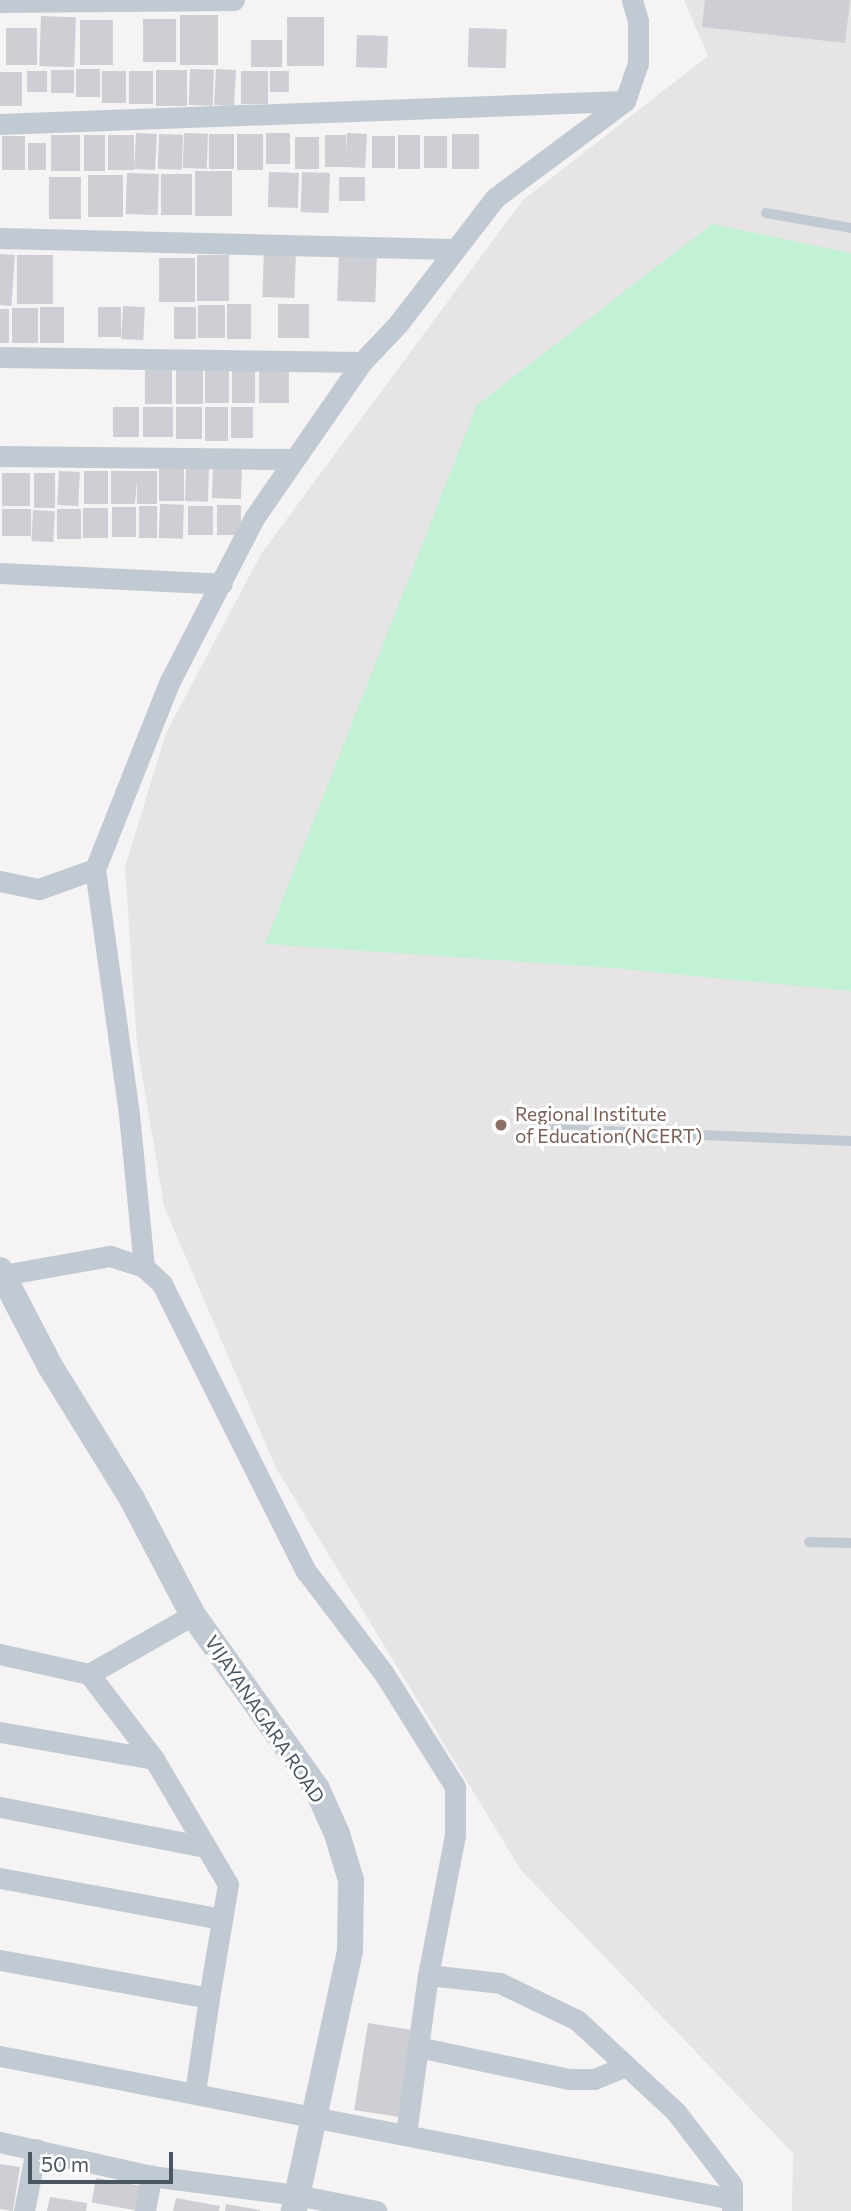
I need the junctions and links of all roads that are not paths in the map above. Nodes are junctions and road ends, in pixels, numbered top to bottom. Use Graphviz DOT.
graph roads {
  1 [pos="234,0"];
  2 [pos="632,0"];
  3 [pos="0,2"];
  4 [pos="625,101"];
  5 [pos="0,124"];
  6 [pos="766,213"];
  7 [pos="851,228"];
  8 [pos="0,238"];
  9 [pos="453,249"];
  10 [pos="0,357"];
  11 [pos="362,362"];
  12 [pos="0,456"];
  13 [pos="292,459"];
  14 [pos="0,573"];
  15 [pos="222,584"];
  16 [pos="95,869"];
  17 [pos="0,881"];
  18 [pos="550,1129"];
  19 [pos="851,1141"];
  20 [pos="144,1267"];
  21 [pos="1,1272"];
  22 [pos="809,1542"];
  23 [pos="851,1543"];
  24 [pos="193,1615"];
  25 [pos="0,1654"];
  26 [pos="89,1674"];
  27 [pos="0,1732"];
  28 [pos="154,1759"];
  29 [pos="0,1807"];
  30 [pos="206,1847"];
  31 [pos="0,1878"];
  32 [pos="222,1919"];
  33 [pos="0,1960"];
  34 [pos="428,1975"];
  35 [pos="209,1998"];
  36 [pos="418,2047"];
  37 [pos="0,2056"];
  38 [pos="627,2066"];
  39 [pos="195,2093"];
  40 [pos="315,2114"];
  41 [pos="406,2134"];
  42 [pos="0,2142"];
  43 [pos="36,2149"];
  44 [pos="151,2176"];
  45 [pos="295,2203"];
  46 [pos="732,2205"];
  47 [pos="24,2211"];
  48 [pos="145,2211"];
  49 [pos="376,2211"];
  1 -- 3 [label="street"];
  2 -- 4 [label="street"];
  4 -- 5 [label="street"];
  4 -- 9 [label="street"];
  6 -- 7 [label="lane"];
  8 -- 9 [label="street"];
  9 -- 11 [label="street"];
  10 -- 11 [label="street"];
  11 -- 13 [label="street"];
  12 -- 13 [label="street"];
  13 -- 15 [label="street"];
  14 -- 15 [label="street"];
  15 -- 16 [label="street"];
  16 -- 17 [label="street"];
  16 -- 20 [label="street"];
  18 -- 19 [label="lane"];
  20 -- 21 [label="street"];
  20 -- 34 [label="street"];
  21 -- 24 [label="street, VIJAYANAGARA ROAD"];
  22 -- 23 [label="lane"];
  24 -- 26 [label="street"];
  24 -- 40 [label="street, VIJAYANAGARA ROAD"];
  25 -- 26 [label="street"];
  26 -- 28 [label="street"];
  27 -- 28 [label="street"];
  28 -- 30 [label="street"];
  29 -- 30 [label="street"];
  30 -- 32 [label="street"];
  31 -- 32 [label="street"];
  32 -- 35 [label="street"];
  33 -- 35 [label="street"];
  34 -- 36 [label="street"];
  34 -- 38 [label="street"];
  35 -- 39 [label="street"];
  36 -- 38 [label="street"];
  36 -- 41 [label="street"];
  37 -- 39 [label="street"];
  38 -- 46 [label="street"];
  39 -- 40 [label="street"];
  40 -- 41 [label="street"];
  40 -- 45 [label="street, VIJAYANAGARA ROAD"];
  41 -- 46 [label="street"];
  42 -- 43 [label="street"];
  43 -- 44 [label="street"];
  43 -- 47 [label="street"];
  44 -- 45 [label="street"];
  44 -- 48 [label="street"];
  45 -- 49 [label="street"];
}
